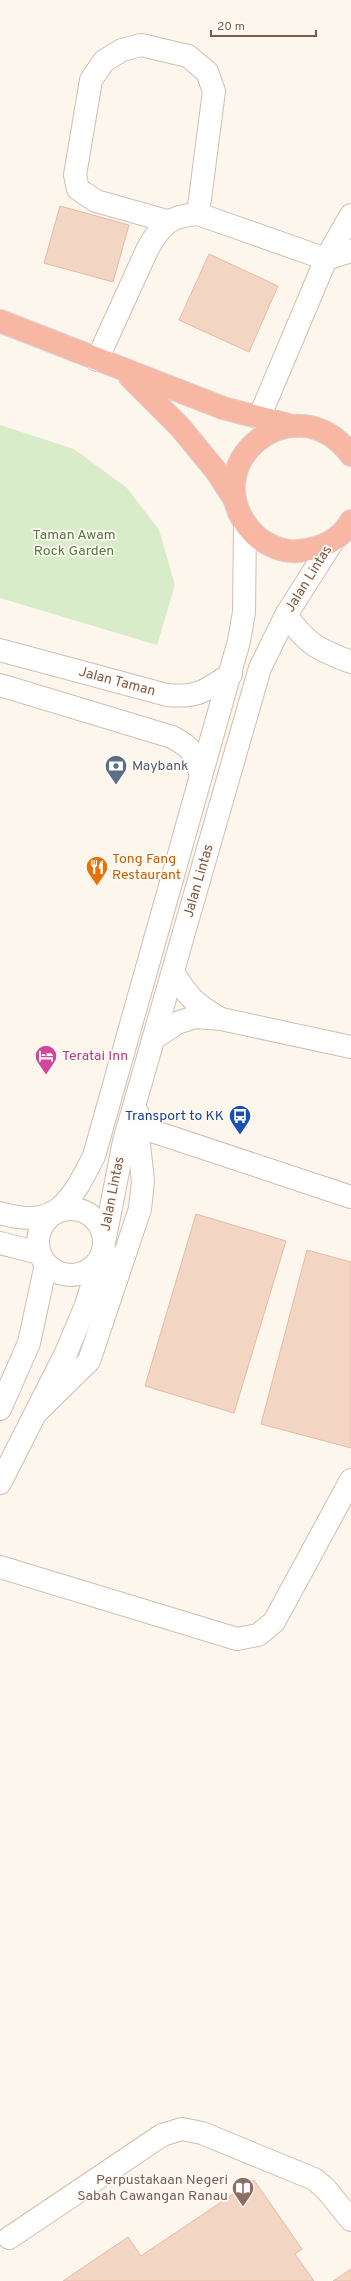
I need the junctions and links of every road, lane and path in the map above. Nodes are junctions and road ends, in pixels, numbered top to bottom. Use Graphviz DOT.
graph roads {
  1 [pos="198,214"];
  2 [pos="351,215"];
  3 [pos="167,222"];
  4 [pos="351,251"];
  5 [pos="326,259"];
  6 [pos="0,321"];
  7 [pos="97,360"];
  8 [pos="123,370"];
  9 [pos="259,418"];
  10 [pos="289,425"];
  11 [pos="346,446"];
  12 [pos="235,500"];
  13 [pos="351,521"];
  14 [pos="245,525"];
  15 [pos="333,541"];
  16 [pos="286,616"];
  17 [pos="6,651"];
  18 [pos="351,662"];
  19 [pos="231,674"];
  20 [pos="1,688"];
  21 [pos="201,776"];
  22 [pos="173,972"];
  23 [pos="221,1019"];
  24 [pos="153,1039"];
  25 [pos="351,1047"];
  26 [pos="137,1097"];
  27 [pos="136,1126"];
  28 [pos="351,1197"];
  29 [pos="0,1213"];
  30 [pos="53,1214"];
  31 [pos="0,1243"];
  32 [pos="105,1244"];
  33 [pos="43,1258"];
  34 [pos="0,1409"];
  35 [pos="38,1411"];
  36 [pos="351,1480"];
  37 [pos="0,1483"];
  38 [pos="0,1567"];
  39 [pos="351,2220"];
  40 [pos="9,2238"];
  1 -- 3 [label="street"];
  1 -- 3 [label="street"];
  1 -- 5 [label="street"];
  2 -- 5 [label="street"];
  3 -- 7 [label="street"];
  4 -- 5 [label="street"];
  5 -- 9 [label="street"];
  6 -- 7 [label="highway"];
  7 -- 8 [label="highway"];
  8 -- 9 [label="highway"];
  8 -- 12 [label="highway"];
  9 -- 10 [label="highway"];
  10 -- 11 [label="highway"];
  10 -- 12 [label="highway"];
  12 -- 14 [label="highway"];
  13 -- 15 [label="highway"];
  14 -- 15 [label="highway"];
  14 -- 19 [label="street, Jalan Lintas"];
  15 -- 16 [label="street, Jalan Lintas"];
  16 -- 18 [label="street"];
  16 -- 22 [label="street, Jalan Lintas"];
  17 -- 19 [label="street, Jalan Taman"];
  17 -- 20 [label="street"];
  19 -- 21 [label="street, Jalan Lintas"];
  20 -- 21 [label="street"];
  21 -- 30 [label="street, Jalan Lintas"];
  22 -- 23 [label="street"];
  22 -- 24 [label="street, Jalan Lintas"];
  23 -- 24 [label="street"];
  23 -- 25 [label="street"];
  24 -- 26 [label="street, Jalan Lintas"];
  26 -- 27 [label="street"];
  26 -- 32 [label="street, Jalan Lintas"];
  27 -- 28 [label="street"];
  27 -- 35 [label="street"];
  29 -- 30 [label="street"];
  30 -- 32 [label="street"];
  30 -- 33 [label="street"];
  31 -- 33 [label="street"];
  32 -- 33 [label="street"];
  32 -- 35 [label="street"];
  33 -- 34 [label="street"];
  35 -- 37 [label="street"];
  36 -- 38 [label="street"];
  39 -- 40 [label="street"];
}
